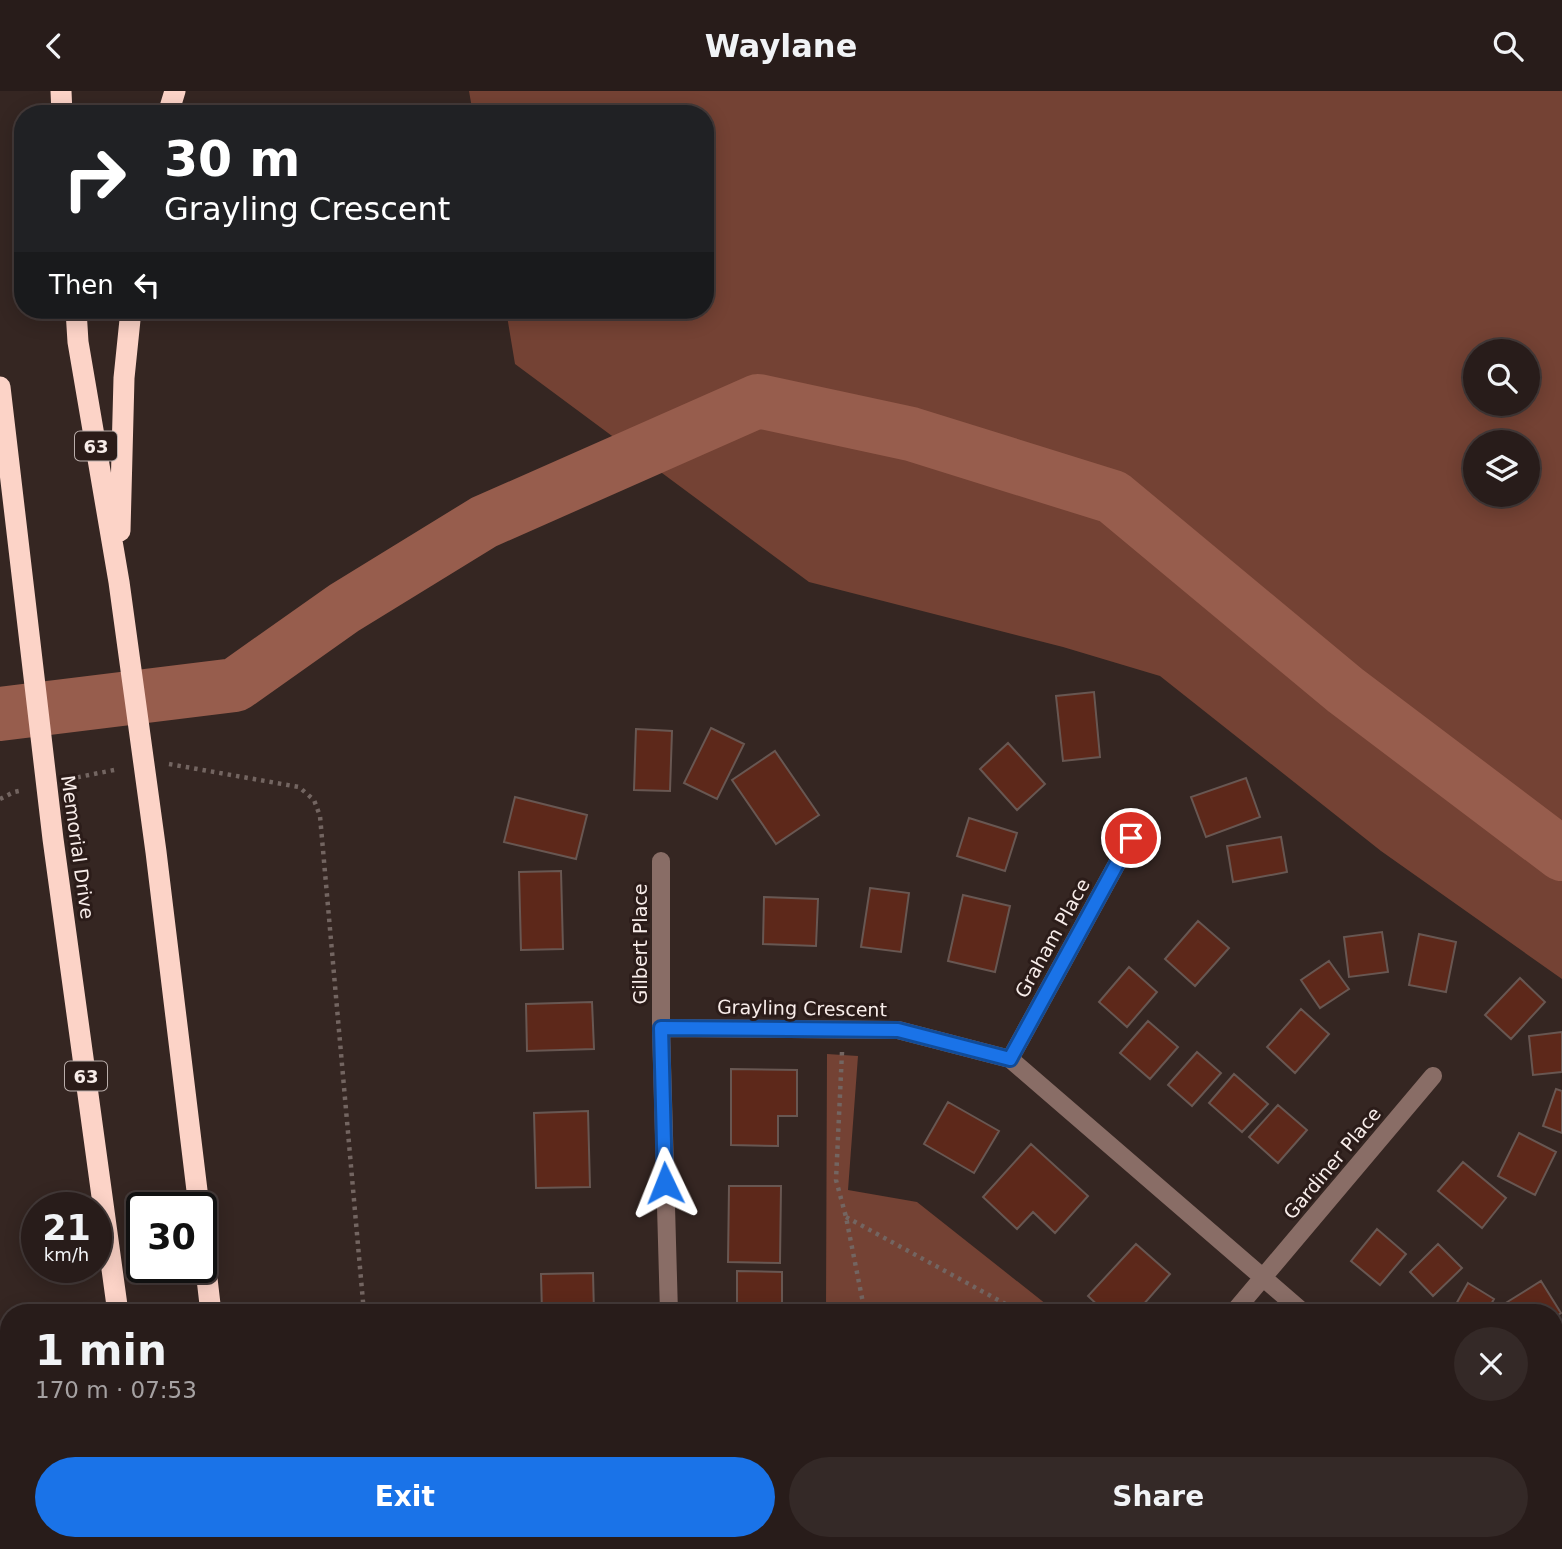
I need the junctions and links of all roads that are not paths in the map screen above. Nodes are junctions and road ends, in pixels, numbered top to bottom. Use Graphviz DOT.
graph roads {
  1 [pos="77,319"];
  2 [pos="130,319"];
  3 [pos="0,387"];
  4 [pos="0,519"];
  5 [pos="119,582"];
  6 [pos="25,606"];
  7 [pos="1131,838"];
  8 [pos="661,861"];
  9 [pos="661,1028"];
  10 [pos="1010,1059"];
  11 [pos="1433,1076"];
  12 [pos="197,1192"];
  13 [pos="1264,1277"];
  14 [pos="208,1283"];
  15 [pos="117,1304"];
  16 [pos="210,1304"];
  17 [pos="669,1304"];
  18 [pos="1241,1304"];
  19 [pos="1294,1304"];
  1 -- 5 [label="highway, 63"];
  2 -- 5 [label="highway"];
  3 -- 6 [label="highway, Memorial Drive / 63"];
  4 -- 6 [label="highway"];
  5 -- 12 [label="highway, 63"];
  6 -- 15 [label="highway, Memorial Drive / 63"];
  7 -- 10 [label="street, Graham Place"];
  8 -- 9 [label="street, Gilbert Place"];
  9 -- 10 [label="street, Grayling Crescent"];
  9 -- 17 [label="street"];
  10 -- 13 [label="street, Grayling Crescent"];
  11 -- 13 [label="street, Gardiner Place"];
  13 -- 18 [label="street"];
  13 -- 19 [label="street, Grayling Crescent"];
  14 -- 16 [label="highway"];
}
